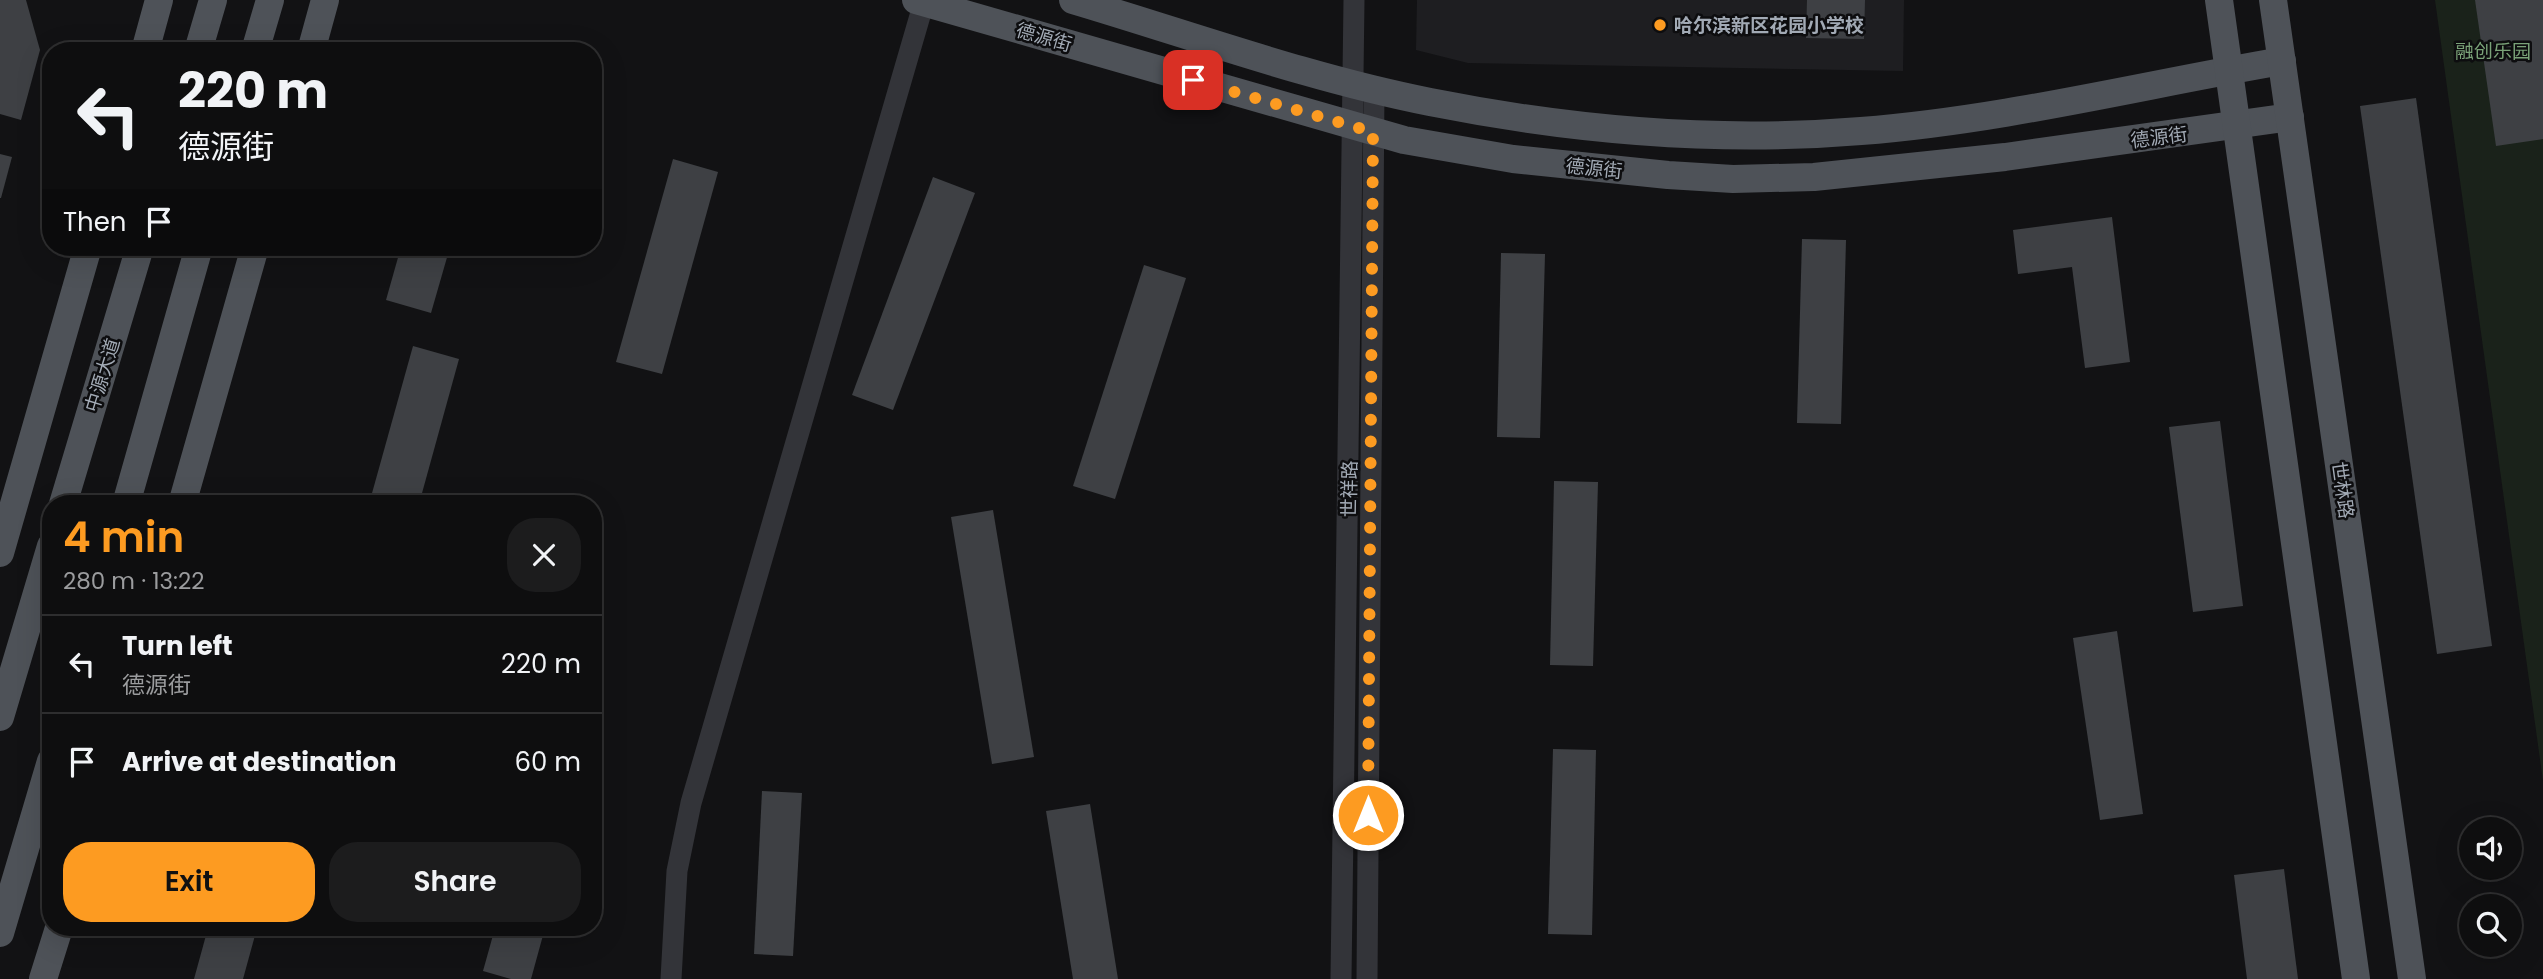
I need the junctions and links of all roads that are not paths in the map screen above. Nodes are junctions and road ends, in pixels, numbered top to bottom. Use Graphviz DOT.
graph roads {
  1 [pos="159,0"];
  2 [pos="213,0"];
  3 [pos="270,0"];
  4 [pos="325,0"];
  5 [pos="1073,0"];
  6 [pos="1354,0"];
  7 [pos="2218,0"];
  8 [pos="2273,0"];
  9 [pos="920,1"];
  10 [pos="147,42"];
  11 [pos="201,42"];
  12 [pos="258,42"];
  13 [pos="313,42"];
  14 [pos="2282,61"];
  15 [pos="2228,70"];
  16 [pos="1363,86"];
  17 [pos="2290,117"];
  18 [pos="2236,127"];
  19 [pos="1364,129"];
  20 [pos="85,256"];
  21 [pos="137,256"];
  22 [pos="197,256"];
  23 [pos="252,256"];
  24 [pos="66,495"];
  25 [pos="129,495"];
  26 [pos="185,495"];
  27 [pos="0,553"];
  28 [pos="42,577"];
  29 [pos="0,718"];
  30 [pos="42,791"];
  31 [pos="0,933"];
  32 [pos="56,936"];
  33 [pos="43,979"];
  34 [pos="671,979"];
  35 [pos="1340,979"];
  36 [pos="1367,979"];
  37 [pos="2356,979"];
  38 [pos="2412,979"];
  1 -- 10 [label="main road"];
  2 -- 11 [label="main road"];
  3 -- 12 [label="main road"];
  4 -- 13 [label="main road"];
  5 -- 16 [label="main road"];
  6 -- 16 [label="street, 世祥路"];
  7 -- 15 [label="main road"];
  8 -- 14 [label="main road, 世林路"];
  9 -- 19 [label="main road, 德源街"];
  9 -- 34 [label="street"];
  14 -- 15 [label="main road"];
  14 -- 17 [label="main road, 世林路"];
  15 -- 16 [label="main road"];
  15 -- 18 [label="main road"];
  16 -- 19 [label="street, 世祥路"];
  17 -- 18 [label="main road, 德源街"];
  17 -- 38 [label="main road, 世林路"];
  18 -- 19 [label="main road, 德源街"];
  18 -- 37 [label="main road"];
  19 -- 35 [label="street, 世祥路"];
  19 -- 36 [label="street, 世祥路"];
  20 -- 27 [label="main road"];
  21 -- 24 [label="main road, 中源大道"];
  22 -- 25 [label="main road"];
  23 -- 26 [label="main road"];
  28 -- 29 [label="main road"];
  30 -- 31 [label="main road"];
  32 -- 33 [label="main road"];
}
